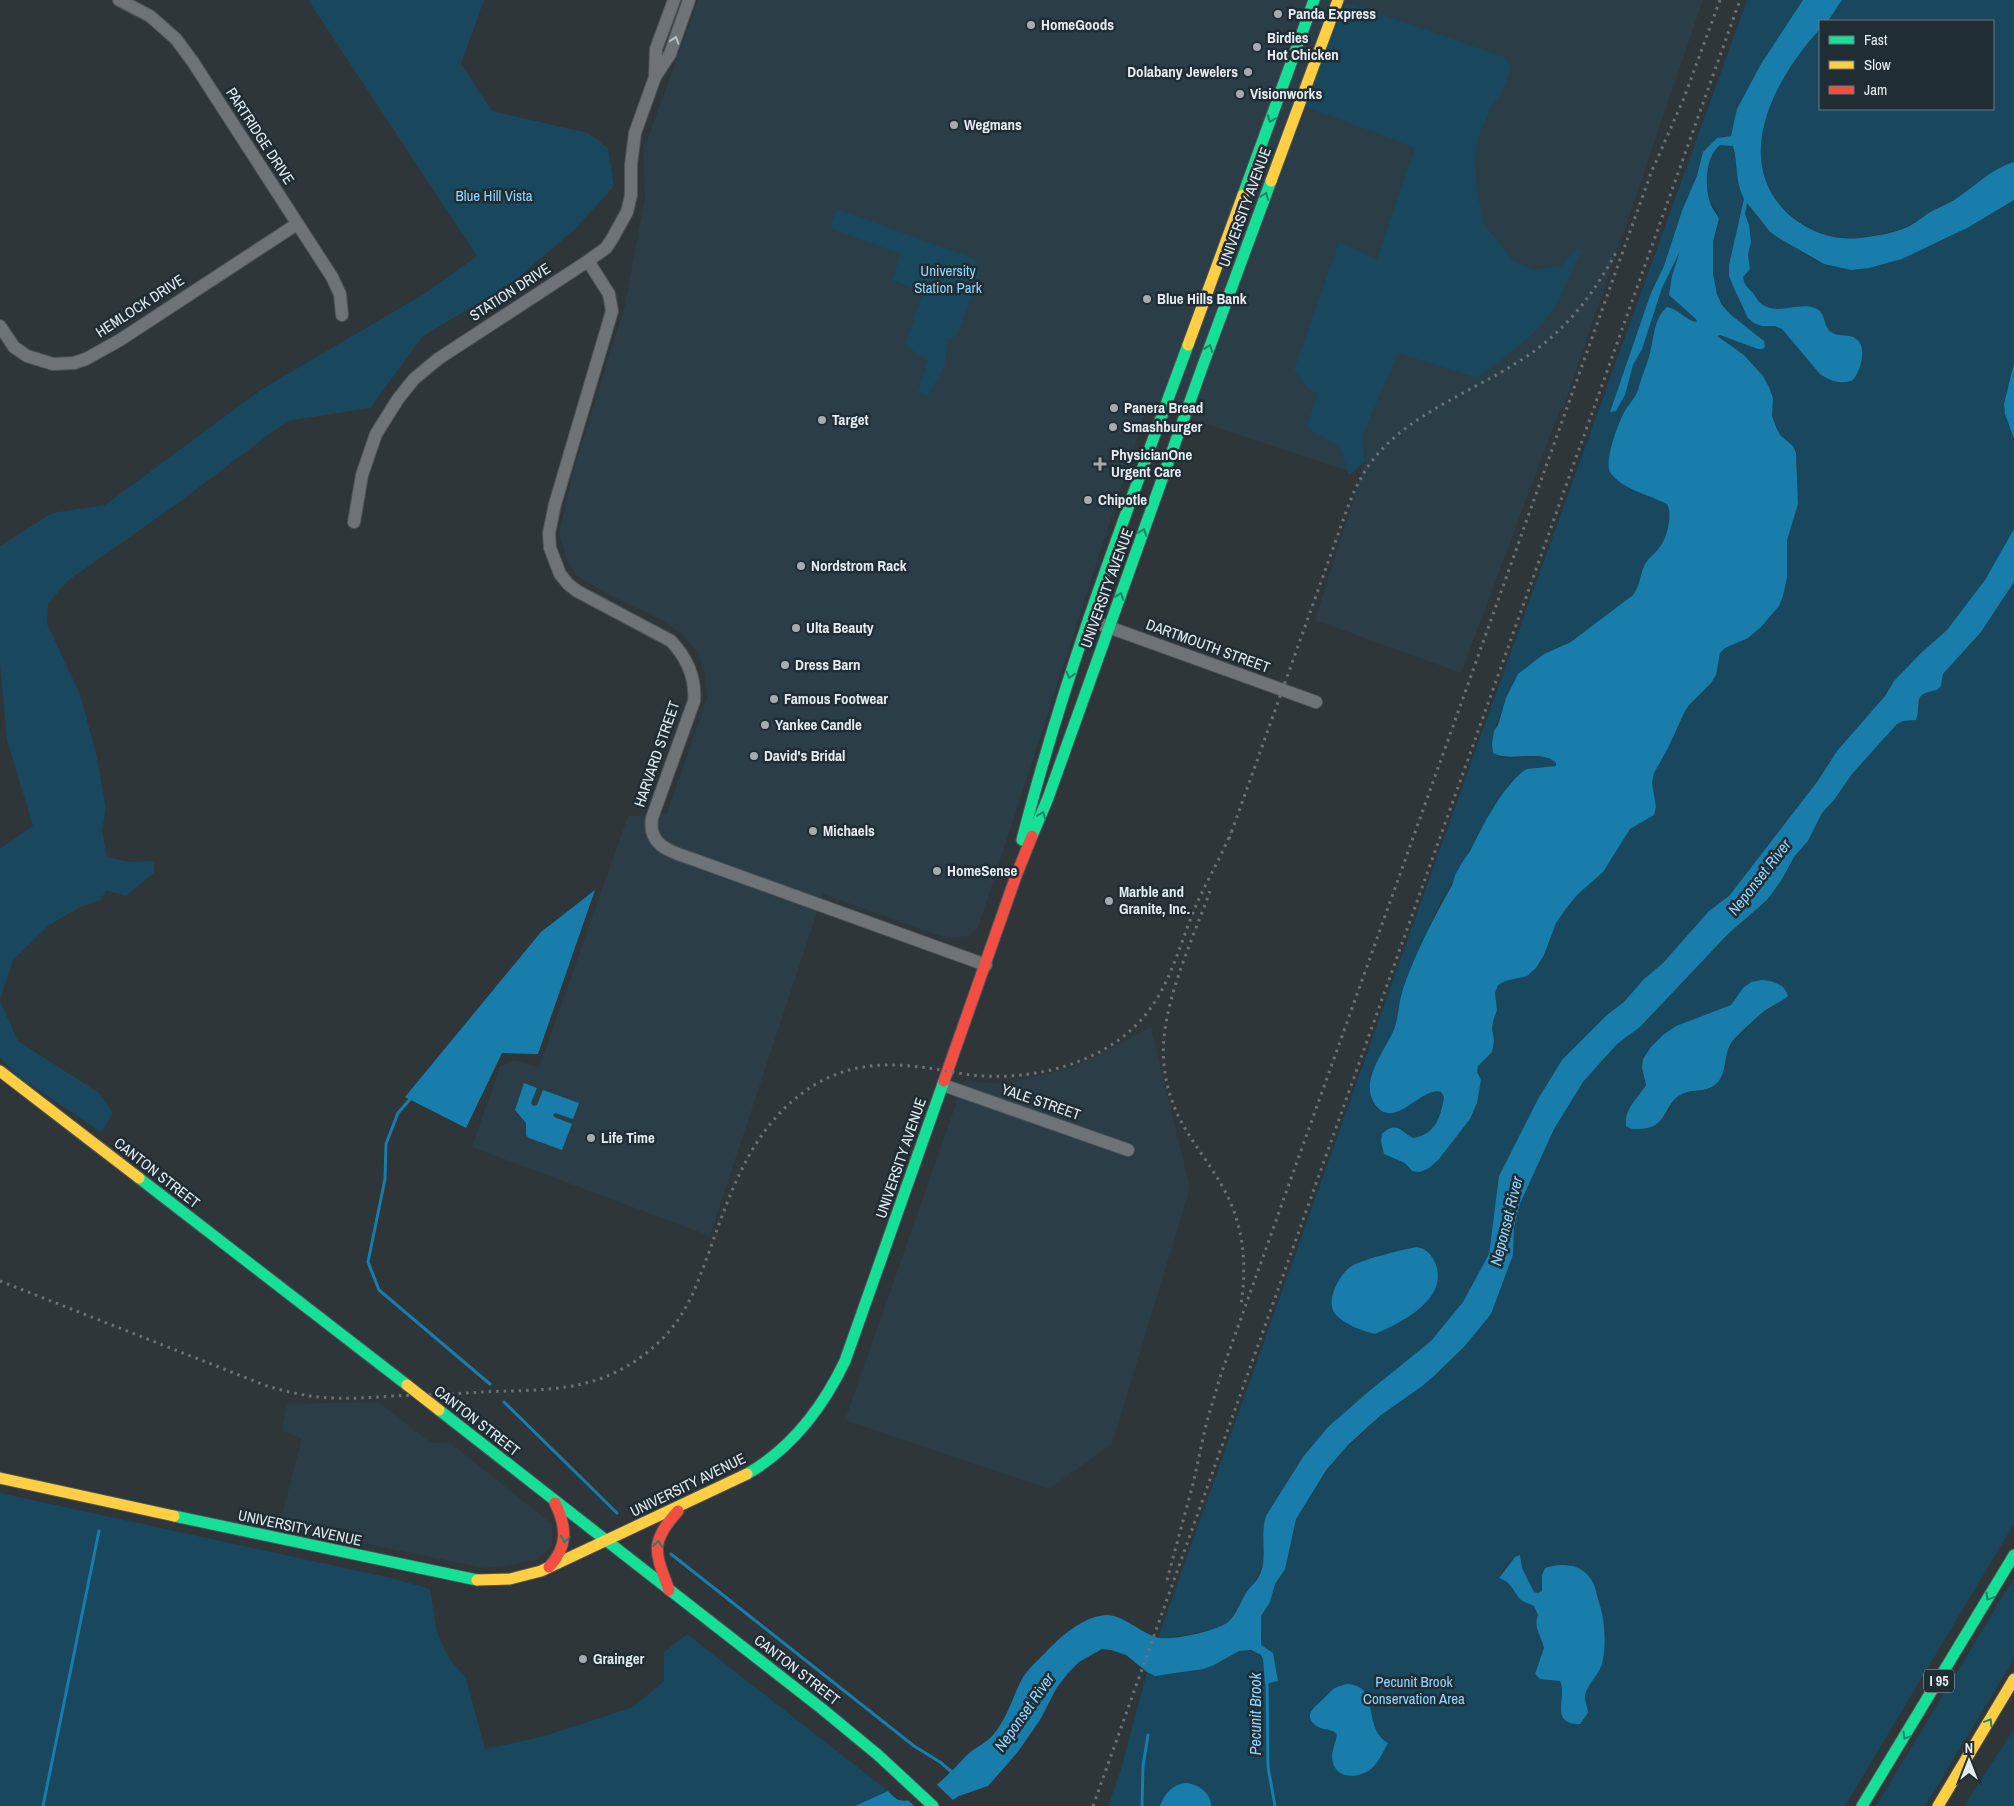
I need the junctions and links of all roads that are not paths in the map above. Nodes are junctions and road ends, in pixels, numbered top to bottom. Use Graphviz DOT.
graph roads {
  1 [pos="119,0"];
  2 [pos="674,0"];
  3 [pos="689,0"];
  4 [pos="1314,0"];
  5 [pos="1338,0"];
  6 [pos="655,77"];
  7 [pos="297,224"];
  8 [pos="588,261"];
  9 [pos="342,315"];
  10 [pos="0,326"];
  11 [pos="354,522"];
  12 [pos="1089,620"];
  13 [pos="1109,627"];
  14 [pos="1316,702"];
  15 [pos="1016,876"];
  16 [pos="986,965"];
  17 [pos="0,1071"];
  18 [pos="943,1085"];
  19 [pos="1128,1150"];
  20 [pos="0,1478"];
  21 [pos="554,1501"];
  22 [pos="685,1505"];
  23 [pos="606,1542"];
  24 [pos="2014,1555"];
  25 [pos="543,1571"];
  26 [pos="669,1591"];
  27 [pos="2014,1679"];
  28 [pos="932,1804"];
  29 [pos="1862,1806"];
  30 [pos="1938,1806"];
  1 -- 7 [label="street, PARTRIDGE DRIVE"];
  2 -- 6 [label="street, STATION DRIVE"];
  6 -- 3 [label="street, STATION DRIVE, one-way"];
  4 -- 12 [label="main road, UNIVERSITY AVENUE, one-way"];
  13 -- 5 [label="main road, UNIVERSITY AVENUE, one-way"];
  6 -- 8 [label="street, STATION DRIVE"];
  7 -- 9 [label="street, PARTRIDGE DRIVE"];
  7 -- 10 [label="street, HEMLOCK DRIVE"];
  8 -- 11 [label="street, STATION DRIVE"];
  8 -- 16 [label="street, HARVARD STREET"];
  12 -- 13 [label="street, DARTMOUTH STREET"];
  12 -- 15 [label="main road, UNIVERSITY AVENUE, one-way"];
  13 -- 14 [label="street, DARTMOUTH STREET"];
  15 -- 13 [label="main road, UNIVERSITY AVENUE, one-way"];
  15 -- 16 [label="main road, UNIVERSITY AVENUE"];
  16 -- 18 [label="main road, UNIVERSITY AVENUE"];
  17 -- 21 [label="main road, CANTON STREET, bridge"];
  18 -- 19 [label="street, YALE STREET"];
  18 -- 22 [label="main road, UNIVERSITY AVENUE"];
  20 -- 25 [label="main road, UNIVERSITY AVENUE"];
  21 -- 23 [label="main road, CANTON STREET"];
  21 -- 25 [label="main road, one-way"];
  22 -- 23 [label="main road, UNIVERSITY AVENUE"];
  26 -- 22 [label="main road, one-way"];
  23 -- 25 [label="main road, UNIVERSITY AVENUE"];
  23 -- 26 [label="main road, CANTON STREET"];
  24 -- 29 [label="main road, I 95, one-way"];
  26 -- 28 [label="main road, CANTON STREET"];
  30 -- 27 [label="main road, one-way"];
}
